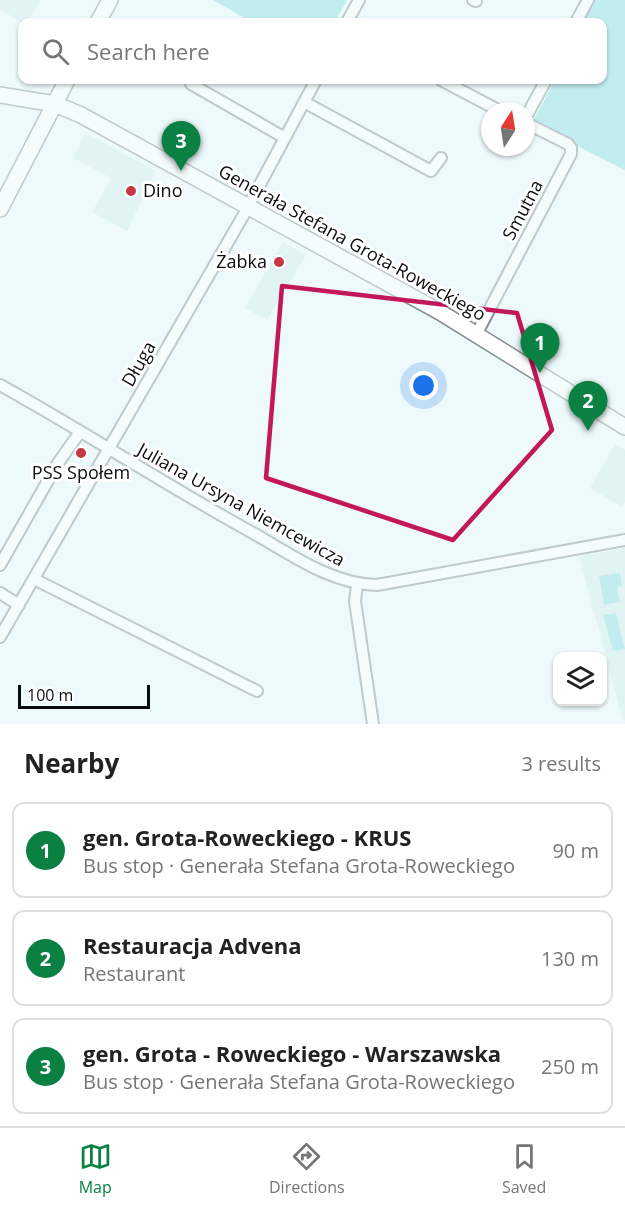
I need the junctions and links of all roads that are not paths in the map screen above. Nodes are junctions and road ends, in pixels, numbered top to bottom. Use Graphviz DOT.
graph roads {
  1 [pos="110,0"];
  2 [pos="359,0"];
  3 [pos="588,0"];
  4 [pos="100,18"];
  5 [pos="349,18"];
  6 [pos="578,18"];
  7 [pos="66,84"];
  8 [pos="191,84"];
  9 [pos="314,84"];
  10 [pos="449,84"];
  11 [pos="544,84"];
  12 [pos="0,95"];
  13 [pos="22,99"];
  14 [pos="304,102"];
  15 [pos="483,102"];
  16 [pos="534,102"];
  17 [pos="54,104"];
  18 [pos="535,128"];
  19 [pos="40,134"];
  20 [pos="285,138"];
  21 [pos="441,158"];
  22 [pos="248,206"];
  23 [pos="0,209"];
  24 [pos="477,333"];
  25 [pos="0,385"];
  26 [pos="625,427"];
  27 [pos="80,432"];
  28 [pos="108,449"];
  29 [pos="625,540"];
  30 [pos="0,565"];
  31 [pos="34,579"];
  32 [pos="357,585"];
  33 [pos="0,593"];
  34 [pos="20,605"];
  35 [pos="0,638"];
  36 [pos="258,691"];
  37 [pos="373,724"];
  1 -- 4 [label="street"];
  2 -- 5 [label="street"];
  3 -- 6 [label="street"];
  7 -- 17 [label="street"];
  8 -- 20 [label="street"];
  9 -- 14 [label="street, Długa"];
  10 -- 15 [label="street"];
  11 -- 16 [label="street"];
  12 -- 13 [label="street, Generała Stefana Grota-Roweckiego"];
  13 -- 17 [label="street, Generała Stefana Grota-Roweckiego"];
  13 -- 19 [label="street"];
  14 -- 20 [label="street, Długa"];
  14 -- 21 [label="street"];
  17 -- 19 [label="street"];
  17 -- 22 [label="street, Generała Stefana Grota-Roweckiego"];
  18 -- 24 [label="street, Smutna"];
  19 -- 23 [label="street"];
  20 -- 22 [label="street, Długa"];
  22 -- 24 [label="street, Generała Stefana Grota-Roweckiego"];
  22 -- 28 [label="street, Długa"];
  24 -- 26 [label="street, Generała Stefana Grota-Roweckiego"];
  25 -- 27 [label="street, Juliana Ursyna Niemcewicza"];
  27 -- 28 [label="street, Juliana Ursyna Niemcewicza"];
  27 -- 30 [label="street"];
  28 -- 31 [label="street, Długa"];
  28 -- 32 [label="street, Juliana Ursyna Niemcewicza"];
  29 -- 32 [label="street, Juliana Ursyna Niemcewicza"];
  31 -- 34 [label="street, Długa"];
  31 -- 36 [label="street"];
  32 -- 37 [label="street"];
  33 -- 34 [label="street"];
  34 -- 35 [label="street, Długa"];
}
